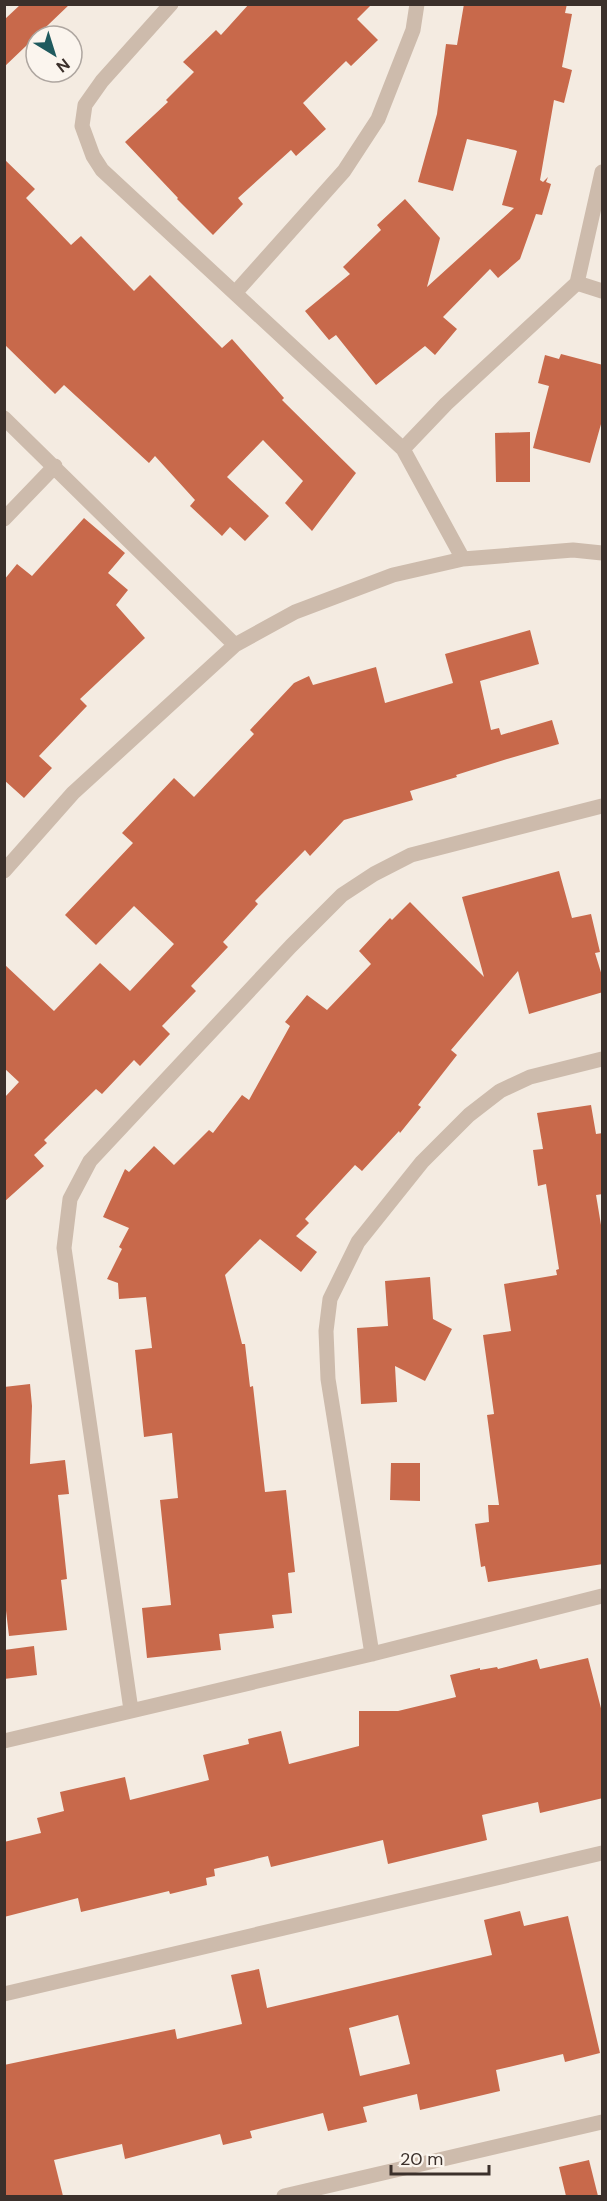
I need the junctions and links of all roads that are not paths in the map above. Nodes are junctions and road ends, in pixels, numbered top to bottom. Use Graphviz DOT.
graph roads {
  1 [pos="171,4"];
  2 [pos="417,4"];
  3 [pos="603,172"];
  4 [pos="577,283"];
  5 [pos="603,291"];
  6 [pos="235,292"];
  7 [pos="4,418"];
  8 [pos="403,449"];
  9 [pos="55,466"];
  10 [pos="4,519"];
  11 [pos="603,553"];
  12 [pos="463,559"];
  13 [pos="235,645"];
  14 [pos="603,806"];
  15 [pos="4,871"];
  16 [pos="603,1059"];
  17 [pos="603,1596"];
  18 [pos="372,1654"];
  19 [pos="131,1710"];
  20 [pos="4,1741"];
  21 [pos="603,1853"];
  22 [pos="4,1994"];
  23 [pos="603,2122"];
  24 [pos="284,2196"];
  1 -- 6 [label="street"];
  2 -- 6 [label="street"];
  3 -- 4 [label="street"];
  4 -- 5 [label="street"];
  4 -- 8 [label="street"];
  6 -- 8 [label="street"];
  7 -- 9 [label="street"];
  8 -- 12 [label="street"];
  9 -- 10 [label="street"];
  9 -- 13 [label="street"];
  11 -- 12 [label="street"];
  12 -- 13 [label="street"];
  13 -- 15 [label="street"];
  14 -- 19 [label="street"];
  16 -- 18 [label="street"];
  17 -- 18 [label="street"];
  18 -- 19 [label="street"];
  19 -- 20 [label="street"];
  21 -- 22 [label="street"];
  23 -- 24 [label="street"];
}
